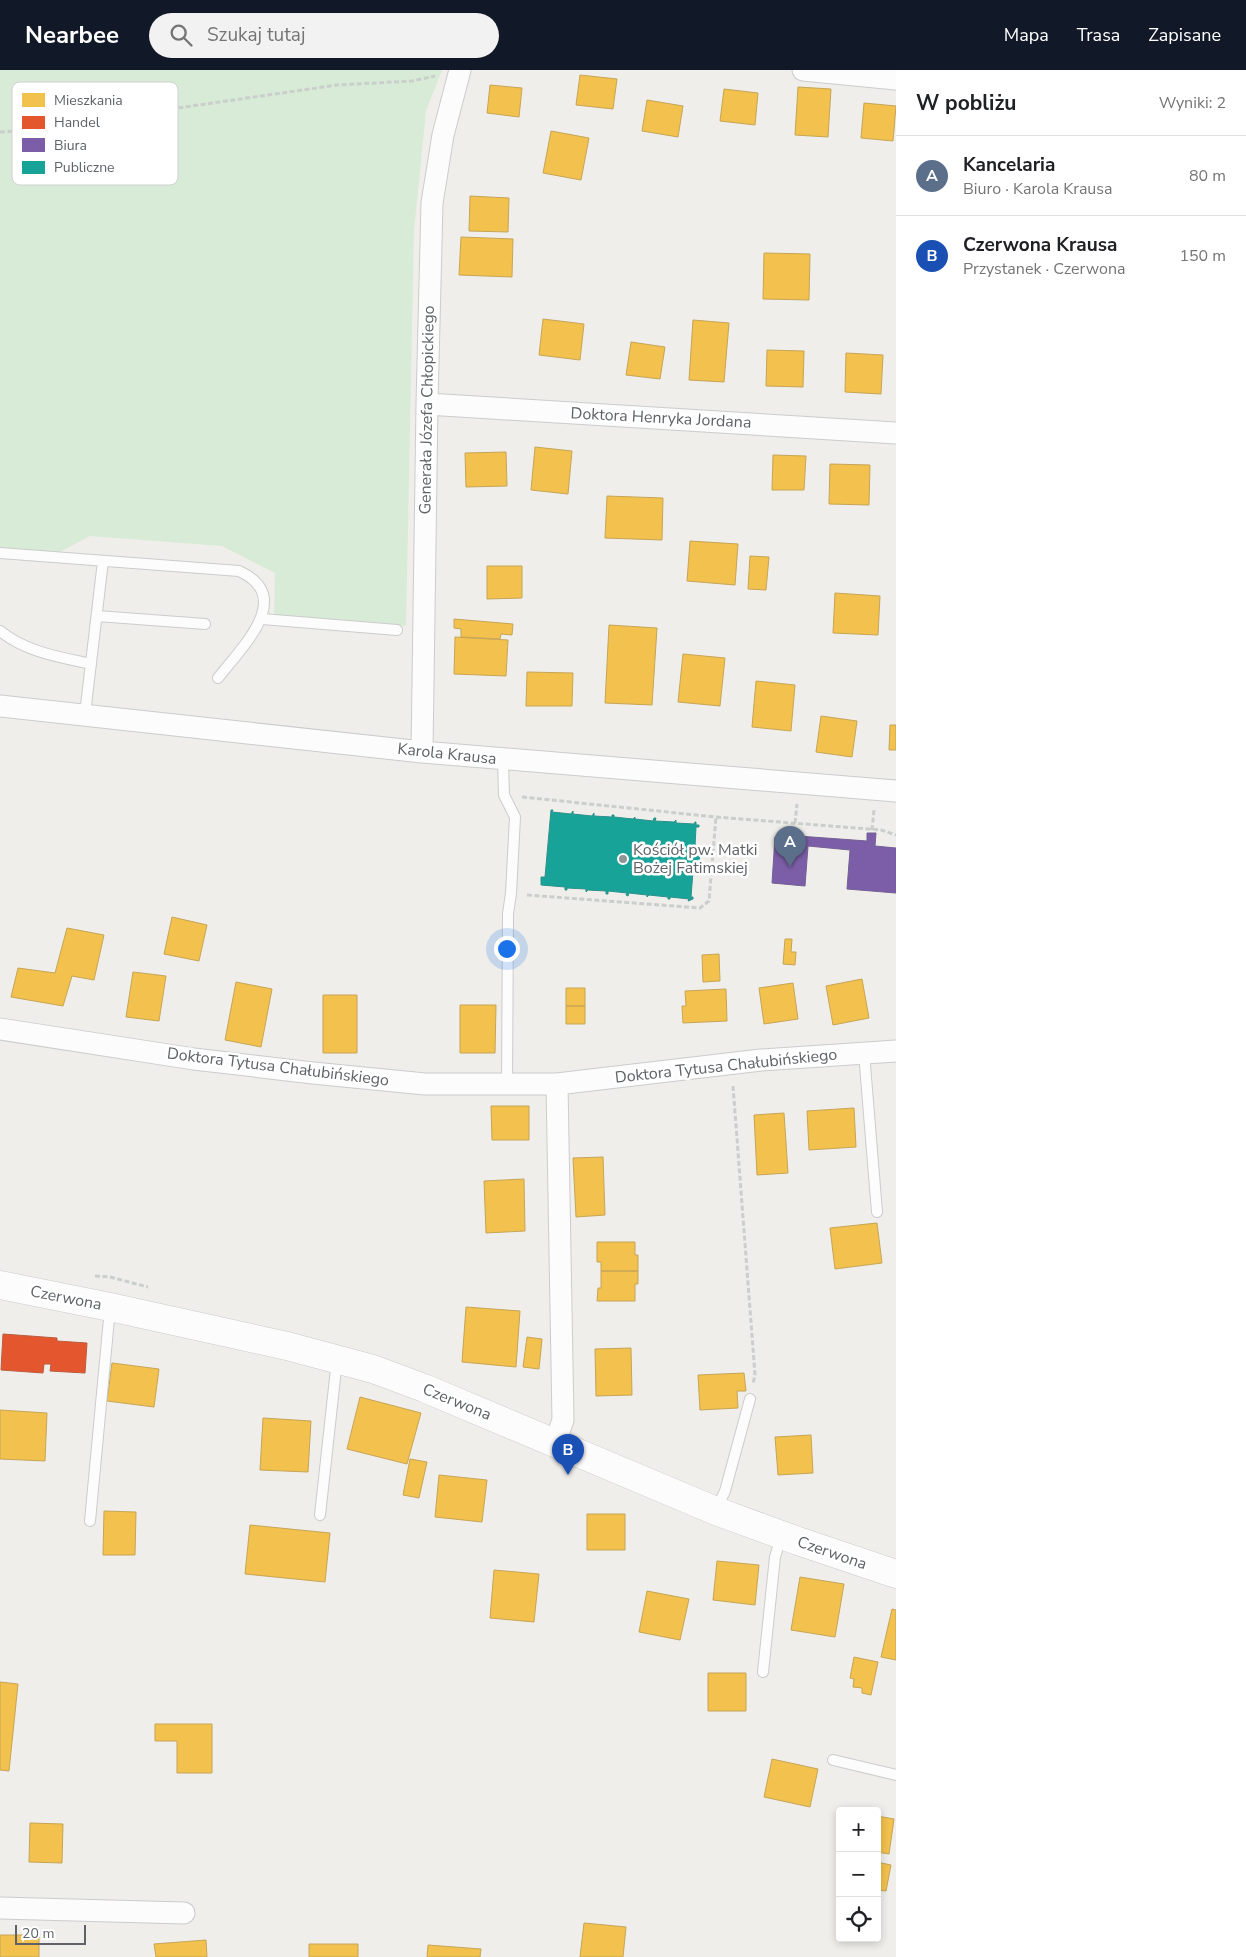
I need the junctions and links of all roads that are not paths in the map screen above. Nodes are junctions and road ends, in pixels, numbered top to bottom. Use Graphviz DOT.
graph roads {
  1 [pos="460,70"];
  2 [pos="803,70"];
  3 [pos="896,79"];
  4 [pos="427,404"];
  5 [pos="896,433"];
  6 [pos="0,553"];
  7 [pos="103,561"];
  8 [pos="97,616"];
  9 [pos="262,619"];
  10 [pos="205,624"];
  11 [pos="397,630"];
  12 [pos="0,631"];
  13 [pos="91,664"];
  14 [pos="218,678"];
  15 [pos="2,704"];
  16 [pos="85,714"];
  17 [pos="422,752"];
  18 [pos="503,760"];
  19 [pos="896,791"];
  20 [pos="0,1029"];
  21 [pos="896,1051"];
  22 [pos="864,1053"];
  23 [pos="507,1084"];
  24 [pos="557,1084"];
  25 [pos="877,1212"];
  26 [pos="0,1285"];
  27 [pos="110,1307"];
  28 [pos="337,1359"];
  29 [pos="750,1399"];
  30 [pos="555,1443"];
  31 [pos="716,1511"];
  32 [pos="320,1515"];
  33 [pos="90,1521"];
  34 [pos="782,1535"];
  35 [pos="896,1574"];
  36 [pos="763,1672"];
  37 [pos="833,1760"];
  38 [pos="896,1775"];
  39 [pos="0,1908"];
  40 [pos="184,1913"];
  1 -- 4 [label="street, Generała Józefa Chłopickiego"];
  2 -- 3 [label="street"];
  4 -- 5 [label="street, Doktora Henryka Jordana"];
  4 -- 17 [label="street, Generała Józefa Chłopickiego"];
  6 -- 7 [label="lane"];
  7 -- 8 [label="lane"];
  7 -- 9 [label="lane"];
  8 -- 10 [label="lane"];
  8 -- 13 [label="lane"];
  9 -- 11 [label="lane"];
  9 -- 14 [label="lane"];
  12 -- 13 [label="lane"];
  13 -- 16 [label="lane"];
  15 -- 16 [label="street, Karola Krausa"];
  16 -- 17 [label="street, Karola Krausa"];
  17 -- 18 [label="street, Karola Krausa"];
  18 -- 19 [label="street, Karola Krausa"];
  18 -- 23 [label="lane"];
  20 -- 23 [label="street, Doktora Tytusa Chałubińskiego"];
  21 -- 22 [label="street, Doktora Tytusa Chałubińskiego"];
  22 -- 24 [label="street, Doktora Tytusa Chałubińskiego"];
  22 -- 25 [label="lane"];
  23 -- 24 [label="street, Doktora Tytusa Chałubińskiego"];
  24 -- 30 [label="street"];
  26 -- 27 [label="street, Czerwona"];
  27 -- 28 [label="street, Czerwona"];
  27 -- 33 [label="lane"];
  28 -- 30 [label="street, Czerwona"];
  28 -- 32 [label="lane"];
  29 -- 31 [label="lane"];
  30 -- 31 [label="street, Czerwona"];
  31 -- 34 [label="street, Czerwona"];
  34 -- 35 [label="street, Czerwona"];
  34 -- 36 [label="lane"];
  37 -- 38 [label="lane"];
  39 -- 40 [label="street"];
}
